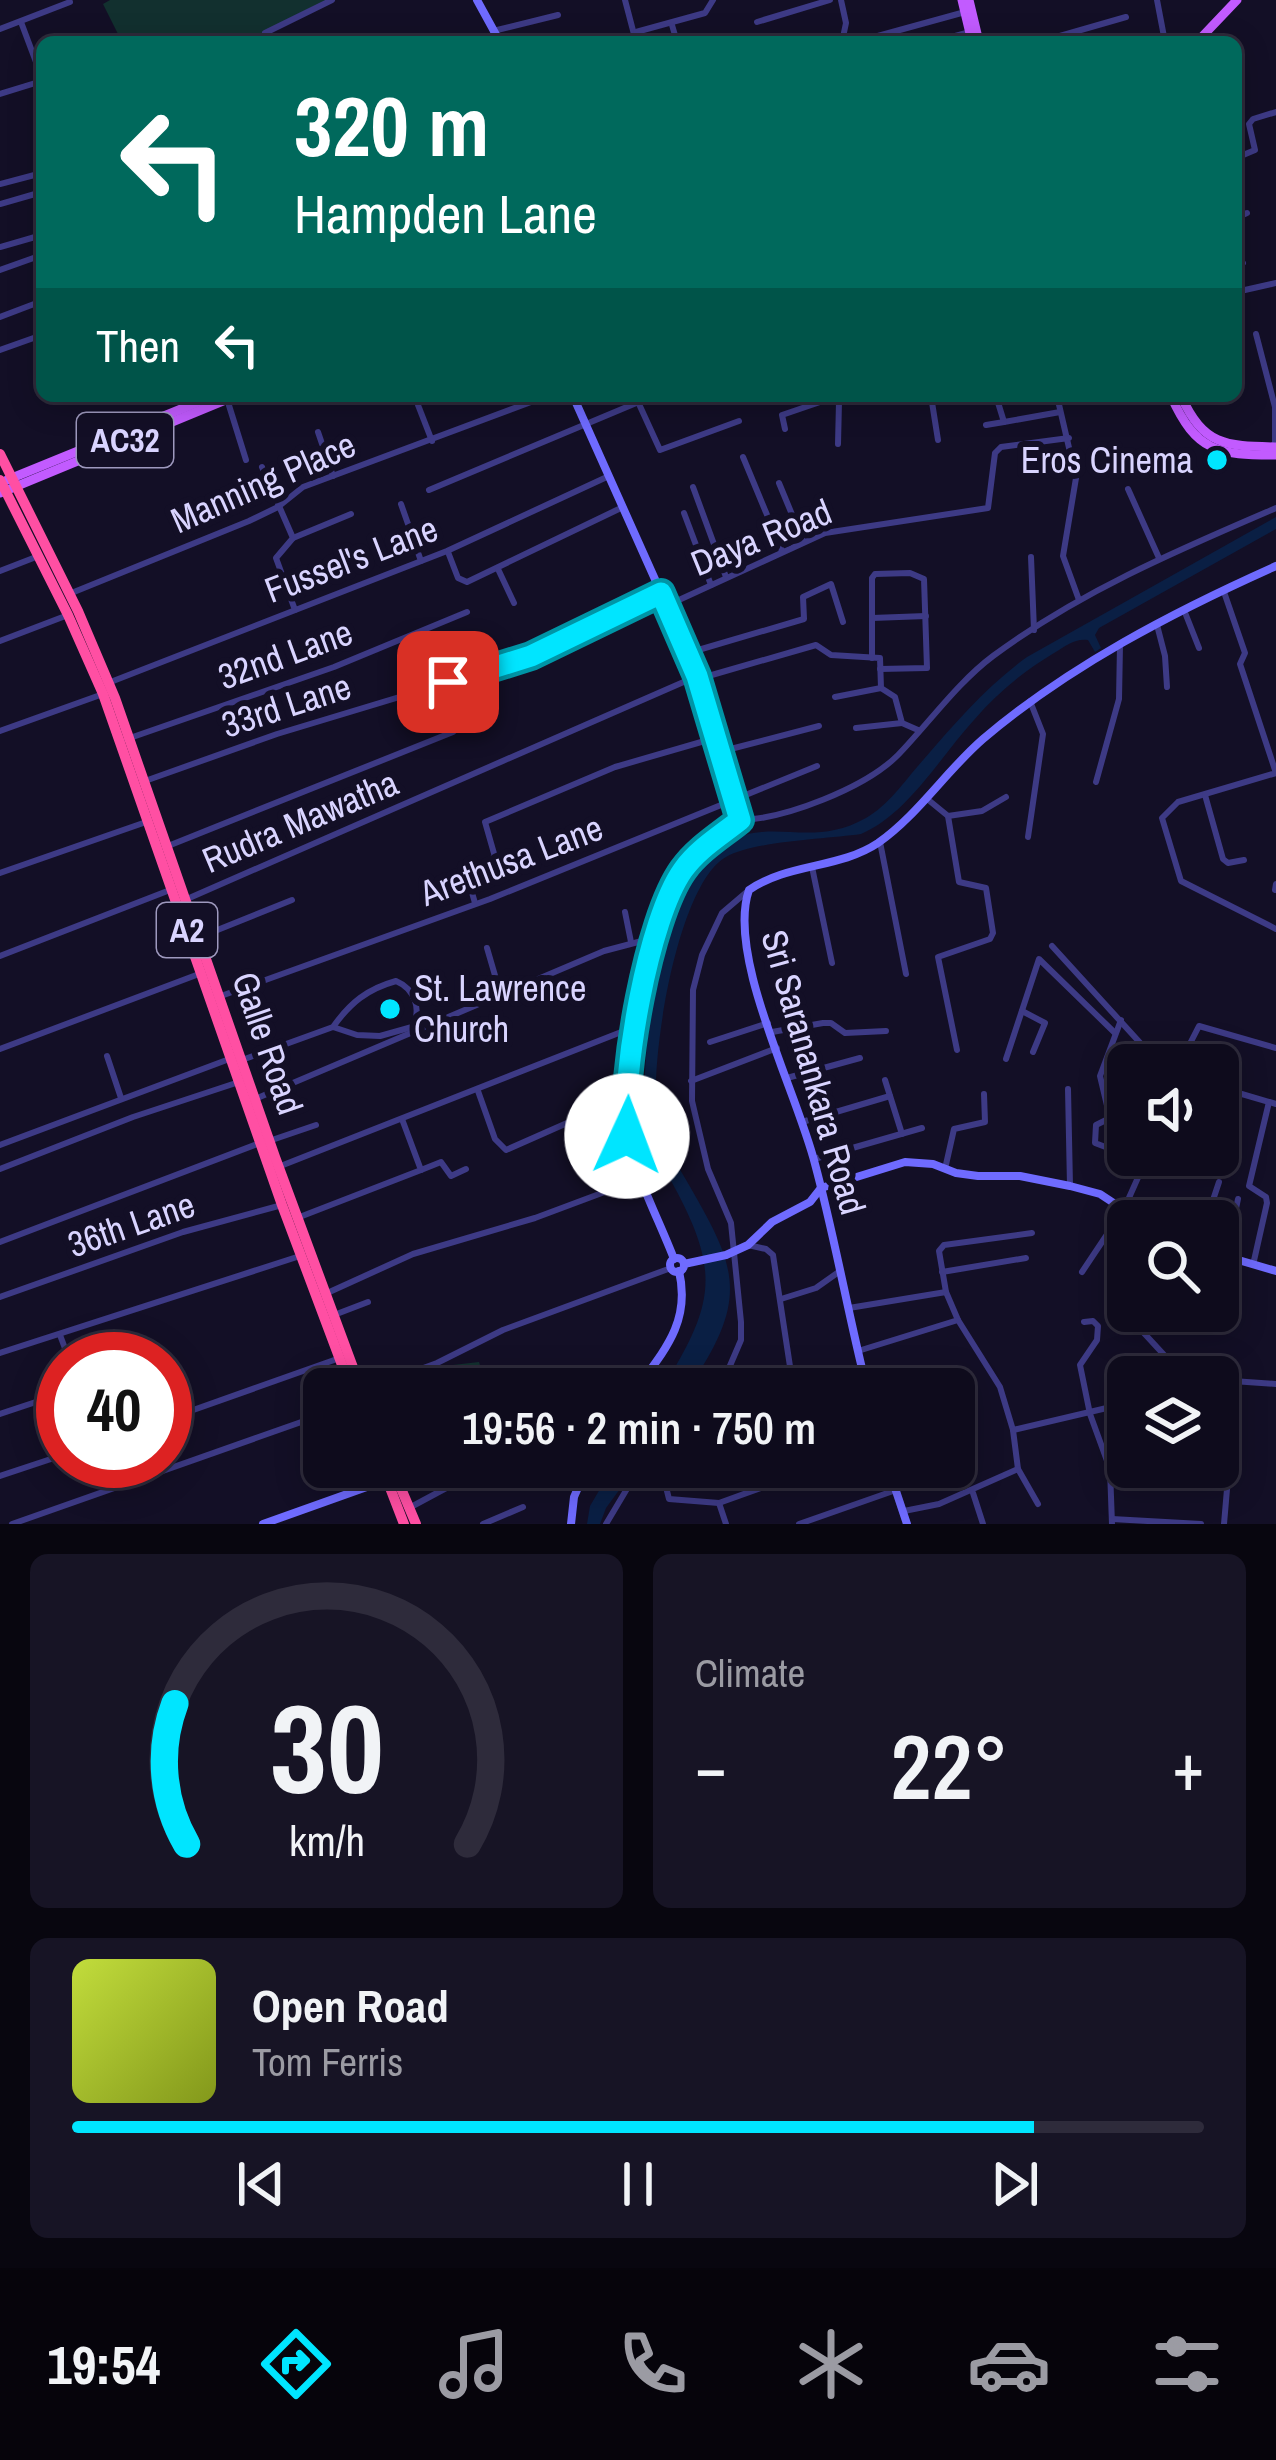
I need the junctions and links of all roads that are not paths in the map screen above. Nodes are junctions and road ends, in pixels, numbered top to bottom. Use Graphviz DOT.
graph roads {
  1 [pos="332,0"];
  2 [pos="477,0"];
  3 [pos="625,0"];
  4 [pos="713,0"];
  5 [pos="830,0"];
  6 [pos="841,0"];
  7 [pos="965,0"];
  8 [pos="1157,0"];
  9 [pos="1237,0"];
  10 [pos="70,2"];
  11 [pos="964,13"];
  12 [pos="559,15"];
  13 [pos="1126,17"];
  14 [pos="21,22"];
  15 [pos="757,22"];
  16 [pos="672,25"];
  17 [pos="0,29"];
  18 [pos="636,32"];
  19 [pos="265,33"];
  20 [pos="494,36"];
  21 [pos="501,36"];
  22 [pos="636,36"];
  23 [pos="675,36"];
  24 [pos="843,36"];
  25 [pos="878,36"];
  26 [pos="972,36"];
  27 [pos="972,36"];
  28 [pos="1060,36"];
  29 [pos="1164,36"];
  30 [pos="1205,36"];
  31 [pos="36,63"];
  32 [pos="36,82"];
  33 [pos="0,94"];
  34 [pos="1276,112"];
  35 [pos="1242,155"];
  36 [pos="36,175"];
  37 [pos="0,184"];
  38 [pos="36,194"];
  39 [pos="0,204"];
  40 [pos="1247,213"];
  41 [pos="1242,215"];
  42 [pos="36,237"];
  43 [pos="0,247"];
  44 [pos="36,257"];
  45 [pos="0,271"];
  46 [pos="1276,283"];
  47 [pos="1242,291"];
  48 [pos="36,304"];
  49 [pos="0,317"];
  50 [pos="1256,334"];
  51 [pos="36,336"];
  52 [pos="0,350"];
  53 [pos="199,402"];
  54 [pos="221,402"];
  55 [pos="232,402"];
  56 [pos="532,402"];
  57 [pos="575,402"];
  58 [pos="813,402"];
  59 [pos="839,402"];
  60 [pos="932,402"];
  61 [pos="998,402"];
  62 [pos="1058,402"];
  63 [pos="1174,402"];
  64 [pos="1183,402"];
  65 [pos="638,403"];
  66 [pos="418,405"];
  67 [pos="1060,412"];
  68 [pos="739,422"];
  69 [pos="1004,422"];
  70 [pos="588,425"];
  71 [pos="986,425"];
  72 [pos="785,429"];
  73 [pos="318,432"];
  74 [pos="1069,438"];
  75 [pos="938,440"];
  76 [pos="432,441"];
  77 [pos="838,444"];
  78 [pos="1276,450"];
  79 [pos="0,454"];
  80 [pos="743,458"];
  81 [pos="245,460"];
  82 [pos="262,467"];
  83 [pos="610,475"];
  84 [pos="334,476"];
  85 [pos="779,482"];
  86 [pos="6,485"];
  87 [pos="693,488"];
  88 [pos="1128,489"];
  89 [pos="429,490"];
  90 [pos="401,504"];
  91 [pos="278,507"];
  92 [pos="623,507"];
  93 [pos="1276,508"];
  94 [pos="684,513"];
  95 [pos="351,514"];
  96 [pos="293,538"];
  97 [pos="803,541"];
  98 [pos="448,551"];
  99 [pos="782,551"];
  100 [pos="37,557"];
  101 [pos="1031,557"];
  102 [pos="1160,558"];
  103 [pos="421,561"];
  104 [pos="1276,566"];
  105 [pos="498,569"];
  106 [pos="0,571"];
  107 [pos="726,577"];
  108 [pos="711,585"];
  109 [pos="1223,590"];
  110 [pos="661,593"];
  111 [pos="69,594"];
  112 [pos="1079,600"];
  113 [pos="514,604"];
  114 [pos="667,606"];
  115 [pos="295,610"];
  116 [pos="1184,610"];
  117 [pos="466,612"];
  118 [pos="68,615"];
  119 [pos="926,616"];
  120 [pos="872,617"];
  121 [pos="843,622"];
  122 [pos="1157,625"];
  123 [pos="1034,630"];
  124 [pos="0,641"];
  125 [pos="1120,644"];
  126 [pos="1199,648"];
  127 [pos="688,653"];
  128 [pos="872,658"];
  129 [pos="880,669"];
  130 [pos="698,677"];
  131 [pos="448,682"];
  132 [pos="1167,687"];
  133 [pos="105,688"];
  134 [pos="881,688"];
  135 [pos="835,697"];
  136 [pos="1030,701"];
  137 [pos="902,724"];
  138 [pos="819,727"];
  139 [pos="856,728"];
  140 [pos="919,730"];
  141 [pos="0,731"];
  142 [pos="715,738"];
  143 [pos="125,740"];
  144 [pos="719,752"];
  145 [pos="818,766"];
  146 [pos="1276,773"];
  147 [pos="145,781"];
  148 [pos="1096,782"];
  149 [pos="1204,795"];
  150 [pos="1006,797"];
  151 [pos="926,798"];
  152 [pos="733,799"];
  153 [pos="947,816"];
  154 [pos="740,820"];
  155 [pos="149,821"];
  156 [pos="1028,837"];
  157 [pos="880,842"];
  158 [pos="168,846"];
  159 [pos="1244,860"];
  160 [pos="812,867"];
  161 [pos="0,874"];
  162 [pos="173,889"];
  163 [pos="749,890"];
  164 [pos="187,899"];
  165 [pos="292,900"];
  166 [pos="475,903"];
  167 [pos="625,912"];
  168 [pos="1276,928"];
  169 [pos="200,937"];
  170 [pos="657,937"];
  171 [pos="632,942"];
  172 [pos="1052,946"];
  173 [pos="487,948"];
  174 [pos="0,956"];
  175 [pos="832,963"];
  176 [pos="203,973"];
  177 [pos="906,974"];
  178 [pos="221,996"];
  179 [pos="501,996"];
  180 [pos="1022,1011"];
  181 [pos="1120,1020"];
  182 [pos="637,1026"];
  183 [pos="770,1027"];
  184 [pos="333,1028"];
  185 [pos="886,1031"];
  186 [pos="1114,1033"];
  187 [pos="229,1034"];
  188 [pos="710,1042"];
  189 [pos="1111,1044"];
  190 [pos="1141,1044"];
  191 [pos="1188,1044"];
  192 [pos="777,1048"];
  193 [pos="1276,1048"];
  194 [pos="0,1049"];
  195 [pos="957,1050"];
  196 [pos="1033,1052"];
  197 [pos="107,1056"];
  198 [pos="860,1058"];
  199 [pos="1107,1058"];
  200 [pos="237,1059"];
  201 [pos="1006,1059"];
  202 [pos="787,1078"];
  203 [pos="885,1080"];
  204 [pos="691,1081"];
  205 [pos="241,1082"];
  206 [pos="1068,1089"];
  207 [pos="478,1091"];
  208 [pos="1239,1093"];
  209 [pos="984,1094"];
  210 [pos="890,1096"];
  211 [pos="626,1097"];
  212 [pos="121,1098"];
  213 [pos="255,1100"];
  214 [pos="1272,1103"];
  215 [pos="1107,1108"];
  216 [pos="402,1119"];
  217 [pos="1107,1120"];
  218 [pos="802,1122"];
  219 [pos="316,1125"];
  220 [pos="922,1128"];
  221 [pos="902,1134"];
  222 [pos="265,1142"];
  223 [pos="0,1145"];
  224 [pos="1107,1146"];
  225 [pos="814,1159"];
  226 [pos="278,1167"];
  227 [pos="0,1169"];
  228 [pos="466,1169"];
  229 [pos="945,1169"];
  230 [pos="421,1170"];
  231 [pos="642,1178"];
  232 [pos="1219,1182"];
  233 [pos="1070,1186"];
  234 [pos="821,1188"];
  235 [pos="1110,1200"];
  236 [pos="1213,1200"];
  237 [pos="282,1205"];
  238 [pos="297,1218"];
  239 [pos="1032,1233"];
  240 [pos="1107,1234"];
  241 [pos="0,1242"];
  242 [pos="748,1245"];
  243 [pos="731,1253"];
  244 [pos="300,1256"];
  245 [pos="1026,1258"];
  246 [pos="1239,1261"];
  247 [pos="677,1265"];
  248 [pos="1253,1265"];
  249 [pos="840,1271"];
  250 [pos="1276,1271"];
  251 [pos="942,1272"];
  252 [pos="1082,1272"];
  253 [pos="946,1292"];
  254 [pos="324,1294"];
  255 [pos="0,1297"];
  256 [pos="781,1299"];
  257 [pos="368,1302"];
  258 [pos="847,1309"];
  259 [pos="334,1315"];
  260 [pos="958,1320"];
  261 [pos="1084,1322"];
  262 [pos="69,1332"];
  263 [pos="1143,1332"];
  264 [pos="36,1342"];
  265 [pos="857,1351"];
  266 [pos="0,1353"];
  267 [pos="1165,1356"];
  268 [pos="339,1358"];
  269 [pos="343,1368"];
  270 [pos="355,1368"];
  271 [pos="423,1368"];
  272 [pos="652,1368"];
  273 [pos="728,1368"];
  274 [pos="791,1368"];
  275 [pos="861,1368"];
  276 [pos="1239,1381"];
  277 [pos="1276,1384"];
  278 [pos="36,1402"];
  279 [pos="1107,1409"];
  280 [pos="192,1410"];
  281 [pos="0,1414"];
  282 [pos="1090,1414"];
  283 [pos="303,1421"];
  284 [pos="1013,1430"];
  285 [pos="36,1464"];
  286 [pos="1018,1469"];
  287 [pos="0,1476"];
  288 [pos="358,1488"];
  289 [pos="393,1488"];
  290 [pos="398,1488"];
  291 [pos="447,1488"];
  292 [pos="578,1488"];
  293 [pos="628,1488"];
  294 [pos="666,1488"];
  295 [pos="761,1488"];
  296 [pos="1227,1488"];
  297 [pos="896,1490"];
  298 [pos="973,1492"];
  299 [pos="719,1503"];
  300 [pos="1038,1504"];
  301 [pos="409,1508"];
  302 [pos="524,1508"];
  303 [pos="903,1511"];
  304 [pos="293,1519"];
  305 [pos="1112,1521"];
  306 [pos="12,1524"];
  307 [pos="263,1524"];
  308 [pos="404,1524"];
  309 [pos="416,1524"];
  310 [pos="483,1524"];
  311 [pos="571,1524"];
  312 [pos="607,1524"];
  313 [pos="726,1524"];
  314 [pos="799,1524"];
  315 [pos="907,1524"];
  316 [pos="983,1524"];
  317 [pos="1201,1524"];
  318 [pos="1224,1524"];
  1 -- 19 [label="street"];
  2 -- 20 [label="street"];
  3 -- 18 [label="street"];
  4 -- 16 [label="street"];
  5 -- 15 [label="street"];
  6 -- 24 [label="street"];
  7 -- 11 [label="main road"];
  7 -- 27 [label="main road"];
  8 -- 29 [label="street"];
  9 -- 30 [label="main road"];
  10 -- 14 [label="street"];
  11 -- 25 [label="street"];
  11 -- 26 [label="main road"];
  12 -- 21 [label="street"];
  13 -- 28 [label="street"];
  14 -- 17 [label="street"];
  14 -- 31 [label="street"];
  16 -- 18 [label="street"];
  16 -- 23 [label="street"];
  18 -- 22 [label="street"];
  32 -- 33 [label="street"];
  34 -- 35 [label="street"];
  36 -- 37 [label="street"];
  38 -- 39 [label="street"];
  40 -- 41 [label="street"];
  42 -- 43 [label="street"];
  44 -- 45 [label="street"];
  46 -- 47 [label="street"];
  48 -- 49 [label="street"];
  50 -- 78 [label="street"];
  51 -- 52 [label="street"];
  53 -- 86 [label="main road, AC32"];
  54 -- 86 [label="main road, AC32"];
  55 -- 81 [label="street"];
  56 -- 76 [label="street, Manning Place"];
  57 -- 70 [label="street"];
  58 -- 72 [label="street"];
  59 -- 77 [label="street"];
  60 -- 75 [label="street"];
  61 -- 69 [label="street"];
  62 -- 67 [label="street"];
  63 -- 78 [label="main road"];
  64 -- 78 [label="main road"];
  65 -- 68 [label="street"];
  65 -- 70 [label="street"];
  66 -- 76 [label="street"];
  67 -- 69 [label="street"];
  67 -- 74 [label="street"];
  69 -- 71 [label="street"];
  70 -- 83 [label="street"];
  70 -- 89 [label="street"];
  73 -- 84 [label="street"];
  74 -- 97 [label="street, Daya Road"];
  74 -- 112 [label="street"];
  76 -- 84 [label="street, Manning Place"];
  79 -- 86 [label="highway, Galle Road / A2"];
  80 -- 99 [label="street"];
  82 -- 91 [label="street"];
  83 -- 92 [label="street"];
  83 -- 98 [label="street, Fussel's Lane"];
  84 -- 91 [label="street, Manning Place"];
  85 -- 97 [label="street"];
  86 -- 100 [label="highway, Galle Road / A2"];
  86 -- 111 [label="highway, Galle Road / A2"];
  87 -- 107 [label="street"];
  88 -- 102 [label="street"];
  90 -- 103 [label="street"];
  91 -- 96 [label="street"];
  91 -- 111 [label="street, Manning Place"];
  92 -- 105 [label="street"];
  92 -- 110 [label="street"];
  93 -- 102 [label="street"];
  94 -- 108 [label="street"];
  95 -- 96 [label="street"];
  96 -- 115 [label="street"];
  97 -- 99 [label="street, Daya Road"];
  98 -- 103 [label="street, Fussel's Lane"];
  98 -- 105 [label="street"];
  99 -- 107 [label="street, Daya Road"];
  100 -- 106 [label="street"];
  100 -- 118 [label="highway, Galle Road / A2"];
  101 -- 123 [label="street"];
  102 -- 112 [label="street"];
  103 -- 115 [label="street, Fussel's Lane"];
  104 -- 109 [label="street, Sri Saranankara Road"];
  105 -- 113 [label="street"];
  107 -- 108 [label="street, Daya Road"];
  108 -- 114 [label="street, Daya Road"];
  109 -- 116 [label="street, Sri Saranankara Road"];
  109 -- 146 [label="street"];
  110 -- 114 [label="street"];
  110 -- 131 [label="street, 33rd Lane"];
  111 -- 133 [label="highway, Galle Road / A2"];
  112 -- 123 [label="street"];
  114 -- 127 [label="street"];
  115 -- 133 [label="street, Fussel's Lane"];
  116 -- 122 [label="street, Sri Saranankara Road"];
  116 -- 126 [label="street"];
  117 -- 143 [label="street, 32nd Lane"];
  118 -- 124 [label="street"];
  118 -- 133 [label="highway, Galle Road / A2"];
  119 -- 120 [label="street"];
  119 -- 120 [label="street"];
  119 -- 129 [label="street"];
  120 -- 128 [label="street"];
  121 -- 127 [label="street"];
  122 -- 125 [label="street, Sri Saranankara Road"];
  122 -- 132 [label="street"];
  123 -- 140 [label="street"];
  125 -- 136 [label="street, Sri Saranankara Road"];
  125 -- 148 [label="street"];
  127 -- 130 [label="street"];
  128 -- 129 [label="street"];
  128 -- 130 [label="street, Rudra Mawatha"];
  129 -- 134 [label="street"];
  130 -- 142 [label="street"];
  130 -- 164 [label="street, Rudra Mawatha"];
  131 -- 147 [label="street, 33rd Lane"];
  131 -- 158 [label="street"];
  133 -- 141 [label="street, Fussel's Lane"];
  133 -- 143 [label="highway, Galle Road / A2"];
  134 -- 135 [label="street"];
  134 -- 137 [label="street"];
  136 -- 151 [label="street, Sri Saranankara Road"];
  136 -- 156 [label="street"];
  137 -- 139 [label="street"];
  137 -- 140 [label="street"];
  138 -- 144 [label="street"];
  140 -- 154 [label="street"];
  142 -- 144 [label="street"];
  142 -- 166 [label="street"];
  143 -- 147 [label="highway, Galle Road / A2"];
  143 -- 155 [label="highway, Galle Road / A2"];
  144 -- 152 [label="street"];
  145 -- 152 [label="street, Arethusa Lane"];
  146 -- 149 [label="street"];
  147 -- 158 [label="highway, Galle Road / A2"];
  149 -- 159 [label="street"];
  149 -- 168 [label="street"];
  150 -- 153 [label="street"];
  151 -- 153 [label="street"];
  151 -- 157 [label="street, Sri Saranankara Road"];
  152 -- 154 [label="street"];
  152 -- 166 [label="street, Arethusa Lane"];
  153 -- 195 [label="street"];
  154 -- 170 [label="street"];
  155 -- 161 [label="street"];
  155 -- 162 [label="highway, Galle Road / A2"];
  157 -- 160 [label="street, Sri Saranankara Road"];
  157 -- 177 [label="street"];
  158 -- 164 [label="highway, Galle Road / A2"];
  160 -- 163 [label="street, Sri Saranankara Road"];
  160 -- 175 [label="street"];
  162 -- 174 [label="street"];
  162 -- 176 [label="highway, Galle Road / A2"];
  163 -- 183 [label="street, Sri Saranankara Road"];
  163 -- 204 [label="street"];
  164 -- 169 [label="highway, Galle Road / A2"];
  165 -- 169 [label="street"];
  166 -- 178 [label="street, Arethusa Lane"];
  167 -- 171 [label="street"];
  169 -- 178 [label="highway, Galle Road / A2"];
  170 -- 171 [label="street"];
  170 -- 182 [label="street"];
  171 -- 179 [label="street"];
  172 -- 181 [label="street"];
  173 -- 179 [label="street"];
  176 -- 187 [label="highway, Galle Road / A2"];
  176 -- 194 [label="street"];
  178 -- 187 [label="highway, Galle Road / A2"];
  179 -- 213 [label="street"];
  180 -- 186 [label="street"];
  180 -- 196 [label="street"];
  180 -- 201 [label="street"];
  181 -- 186 [label="street"];
  181 -- 190 [label="street"];
  182 -- 207 [label="street"];
  182 -- 211 [label="street"];
  183 -- 185 [label="street"];
  183 -- 188 [label="street"];
  183 -- 192 [label="street, Sri Saranankara Road"];
  184 -- 184 [label="street"];
  184 -- 200 [label="street"];
  186 -- 189 [label="street"];
  187 -- 200 [label="highway, Galle Road / A2"];
  191 -- 193 [label="street"];
  192 -- 202 [label="street, Sri Saranankara Road"];
  192 -- 204 [label="street"];
  197 -- 212 [label="street"];
  198 -- 202 [label="street"];
  199 -- 215 [label="street"];
  200 -- 205 [label="highway, Galle Road / A2"];
  200 -- 212 [label="street"];
  200 -- 213 [label="highway, Galle Road / A2"];
  202 -- 218 [label="street, Sri Saranankara Road"];
  203 -- 210 [label="street"];
  204 -- 243 [label="street"];
  205 -- 222 [label="highway, Galle Road / A2"];
  205 -- 227 [label="street"];
  206 -- 233 [label="street"];
  207 -- 211 [label="street"];
  207 -- 216 [label="street"];
  208 -- 214 [label="street"];
  209 -- 229 [label="street"];
  210 -- 218 [label="street"];
  210 -- 221 [label="street"];
  211 -- 231 [label="street"];
  212 -- 223 [label="street"];
  213 -- 222 [label="highway, Galle Road / A2"];
  214 -- 248 [label="street"];
  216 -- 226 [label="street"];
  216 -- 230 [label="street"];
  217 -- 224 [label="street"];
  218 -- 225 [label="street, Sri Saranankara Road"];
  219 -- 222 [label="street"];
  220 -- 221 [label="street"];
  221 -- 225 [label="street"];
  222 -- 226 [label="highway, Galle Road / A2"];
  222 -- 237 [label="highway, Galle Road / A2"];
  222 -- 241 [label="street"];
  225 -- 234 [label="street, Sri Saranankara Road"];
  226 -- 238 [label="highway, Galle Road / A2"];
  228 -- 230 [label="street"];
  229 -- 233 [label="street"];
  229 -- 234 [label="street"];
  230 -- 238 [label="street"];
  231 -- 247 [label="street"];
  231 -- 254 [label="street"];
  232 -- 236 [label="street"];
  233 -- 235 [label="street"];
  234 -- 242 [label="street"];
  234 -- 249 [label="street, Sri Saranankara Road"];
  237 -- 244 [label="highway, Galle Road / A2"];
  237 -- 255 [label="street, 36th Lane"];
  238 -- 254 [label="highway, Galle Road / A2"];
  239 -- 251 [label="street"];
  240 -- 252 [label="street"];
  242 -- 243 [label="street"];
  242 -- 256 [label="street"];
  243 -- 247 [label="street"];
  243 -- 273 [label="street"];
  244 -- 262 [label="street"];
  244 -- 268 [label="highway, Galle Road / A2"];
  245 -- 251 [label="street"];
  246 -- 248 [label="street"];
  247 -- 271 [label="street"];
  247 -- 272 [label="street"];
  248 -- 250 [label="street"];
  249 -- 256 [label="street"];
  249 -- 258 [label="street, Sri Saranankara Road"];
  251 -- 253 [label="street"];
  253 -- 258 [label="street"];
  253 -- 260 [label="street"];
  254 -- 259 [label="highway, Galle Road / A2"];
  256 -- 274 [label="street"];
  257 -- 259 [label="street"];
  258 -- 265 [label="street, Sri Saranankara Road"];
  259 -- 270 [label="highway, Galle Road / A2"];
  260 -- 265 [label="street"];
  260 -- 284 [label="street"];
  261 -- 282 [label="street"];
  263 -- 267 [label="street"];
  264 -- 266 [label="street"];
  265 -- 275 [label="street, Sri Saranankara Road"];
  268 -- 269 [label="highway, Galle Road / A2"];
  268 -- 280 [label="street"];
  276 -- 277 [label="street"];
  278 -- 281 [label="street"];
  279 -- 282 [label="street"];
  282 -- 284 [label="street"];
  282 -- 305 [label="street"];
  283 -- 306 [label="street"];
  284 -- 286 [label="street"];
  285 -- 287 [label="street"];
  286 -- 298 [label="street"];
  286 -- 300 [label="street"];
  288 -- 304 [label="street"];
  289 -- 308 [label="highway"];
  290 -- 301 [label="highway"];
  291 -- 301 [label="street"];
  292 -- 311 [label="street"];
  293 -- 312 [label="street"];
  294 -- 299 [label="street"];
  295 -- 299 [label="street"];
  296 -- 318 [label="street"];
  297 -- 303 [label="street"];
  297 -- 314 [label="street"];
  298 -- 303 [label="street"];
  298 -- 316 [label="street"];
  299 -- 313 [label="street"];
  301 -- 309 [label="highway"];
  302 -- 310 [label="street"];
  303 -- 315 [label="street"];
  304 -- 307 [label="street"];
  305 -- 317 [label="street"];
}
